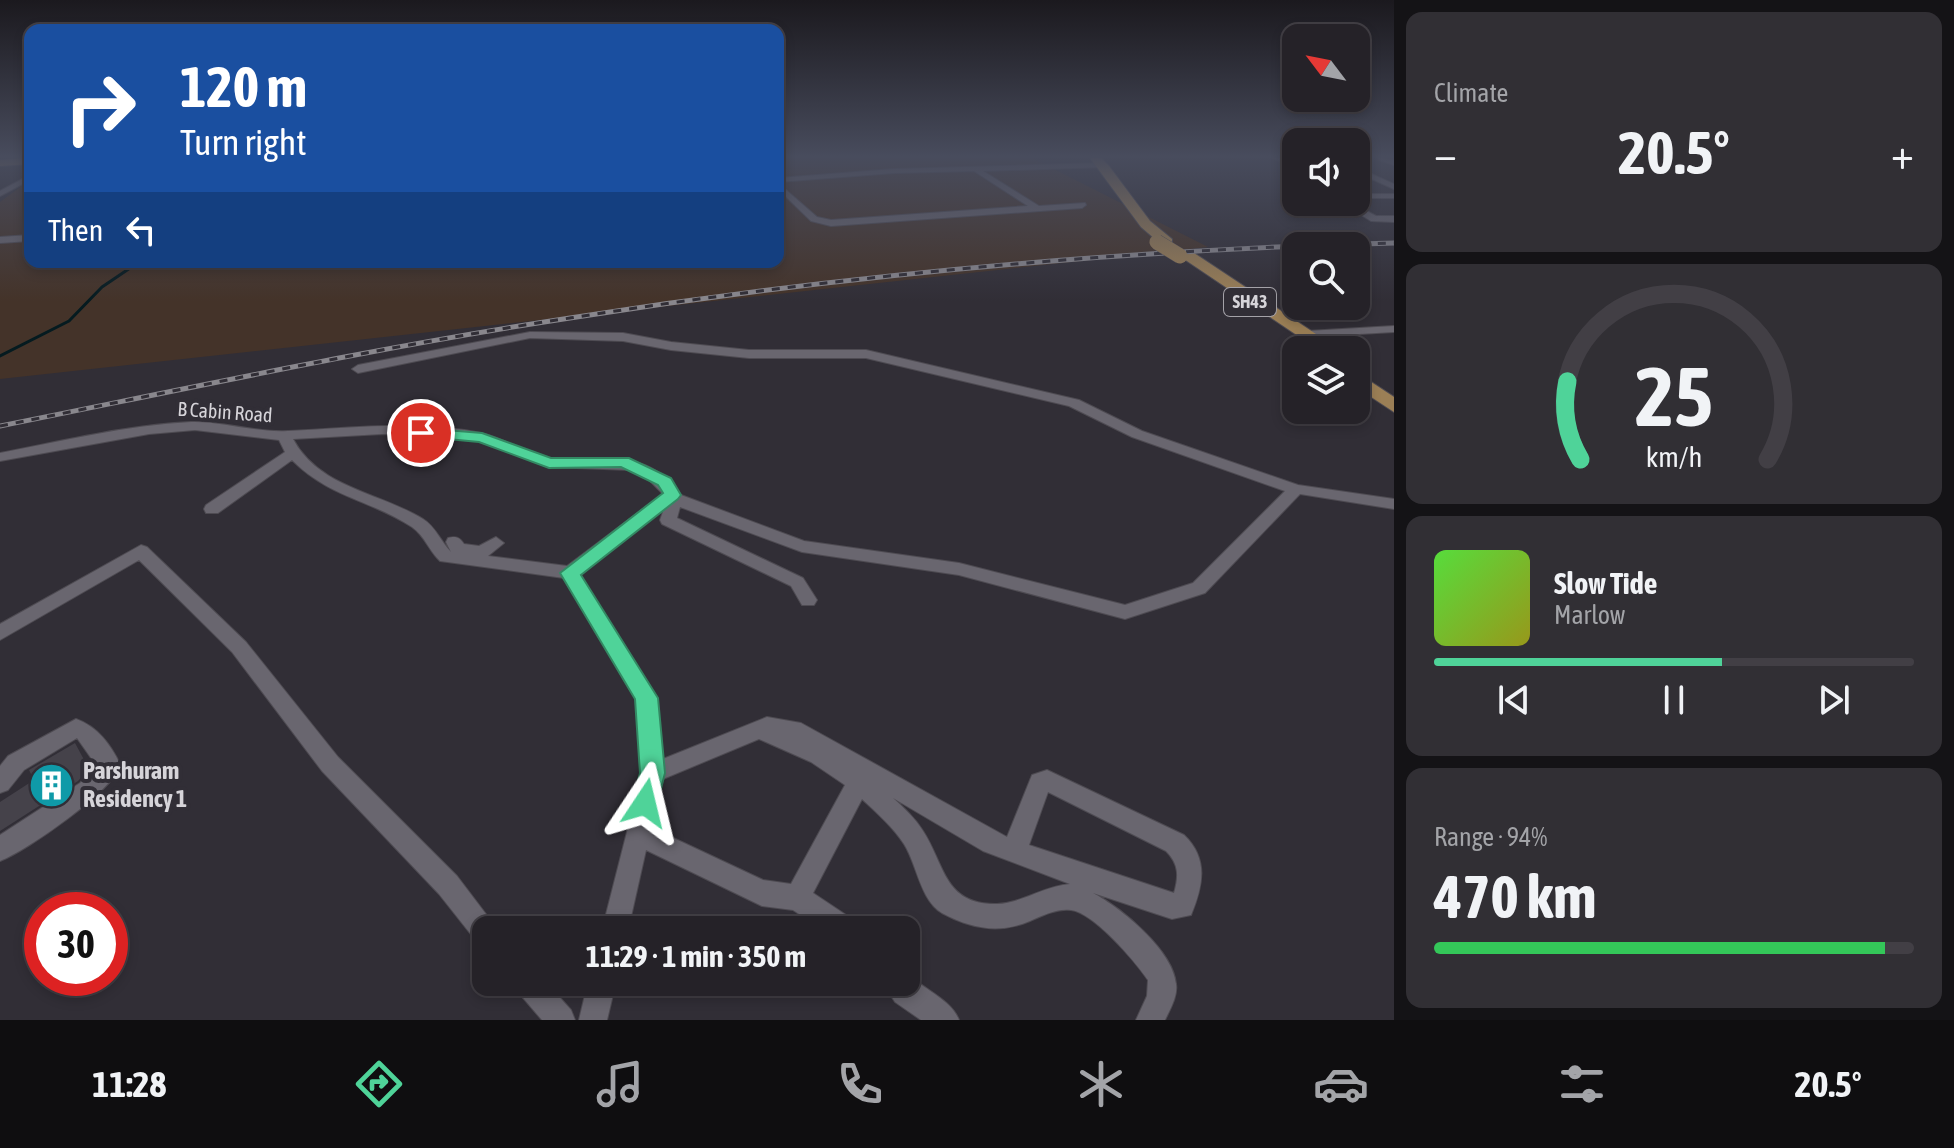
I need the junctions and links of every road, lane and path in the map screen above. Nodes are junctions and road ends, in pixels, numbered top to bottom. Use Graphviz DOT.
graph roads {
  1 [pos="801,206"];
  2 [pos="1033,206"];
  3 [pos="1073,206"];
  4 [pos="1123,206"];
  5 [pos="1037,208"];
  6 [pos="1369,216"];
  7 [pos="1394,219"];
  8 [pos="24,238"];
  9 [pos="0,240"];
  10 [pos="1184,256"];
  11 [pos="1394,329"];
  12 [pos="1307,334"];
  13 [pos="1298,336"];
  14 [pos="1310,336"];
  15 [pos="358,369"];
  16 [pos="1370,378"];
  17 [pos="1370,388"];
  18 [pos="1394,396"];
  19 [pos="1394,406"];
  20 [pos="284,436"];
  21 [pos="293,453"];
  22 [pos="0,457"];
  23 [pos="1296,489"];
  24 [pos="673,497"];
  25 [pos="1394,504"];
  26 [pos="212,509"];
  27 [pos="454,542"];
  28 [pos="483,551"];
  29 [pos="570,573"];
  30 [pos="808,600"];
  31 [pos="0,633"];
  32 [pos="760,729"];
  33 [pos="653,773"];
  34 [pos="0,783"];
  35 [pos="858,784"];
  36 [pos="638,834"];
  37 [pos="0,849"];
  38 [pos="1014,852"];
  39 [pos="797,898"];
  40 [pos="473,916"];
  41 [pos="618,916"];
  42 [pos="825,916"];
  43 [pos="539,996"];
  44 [pos="599,996"];
  45 [pos="911,996"];
  46 [pos="556,1018"];
  47 [pos="593,1020"];
  48 [pos="945,1020"];
  49 [pos="1150,1020"];
  1 -- 5 [label="street"];
  2 -- 5 [label="street"];
  3 -- 5 [label="street"];
  4 -- 10 [label="main road, SH43, bridge"];
  6 -- 7 [label="street"];
  8 -- 9 [label="street"];
  10 -- 12 [label="main road, SH43"];
  10 -- 13 [label="main road, SH43"];
  11 -- 12 [label="street"];
  12 -- 14 [label="main road, SH43"];
  15 -- 23 [label="street"];
  16 -- 18 [label="main road"];
  17 -- 19 [label="main road"];
  20 -- 21 [label="street, B Cabin Road"];
  20 -- 22 [label="street, B Cabin Road"];
  20 -- 24 [label="street"];
  21 -- 26 [label="street"];
  21 -- 28 [label="street"];
  23 -- 24 [label="street"];
  23 -- 25 [label="street"];
  24 -- 29 [label="street"];
  24 -- 30 [label="street"];
  27 -- 28 [label="street"];
  28 -- 29 [label="street"];
  29 -- 33 [label="street"];
  31 -- 40 [label="street"];
  32 -- 33 [label="street"];
  32 -- 35 [label="street"];
  32 -- 38 [label="street"];
  33 -- 36 [label="street"];
  34 -- 37 [label="street"];
  35 -- 39 [label="street"];
  35 -- 49 [label="street"];
  36 -- 39 [label="street"];
  36 -- 41 [label="street"];
  38 -- 38 [label="street"];
  39 -- 42 [label="street"];
  43 -- 46 [label="street"];
  44 -- 47 [label="street"];
  45 -- 48 [label="street"];
}
